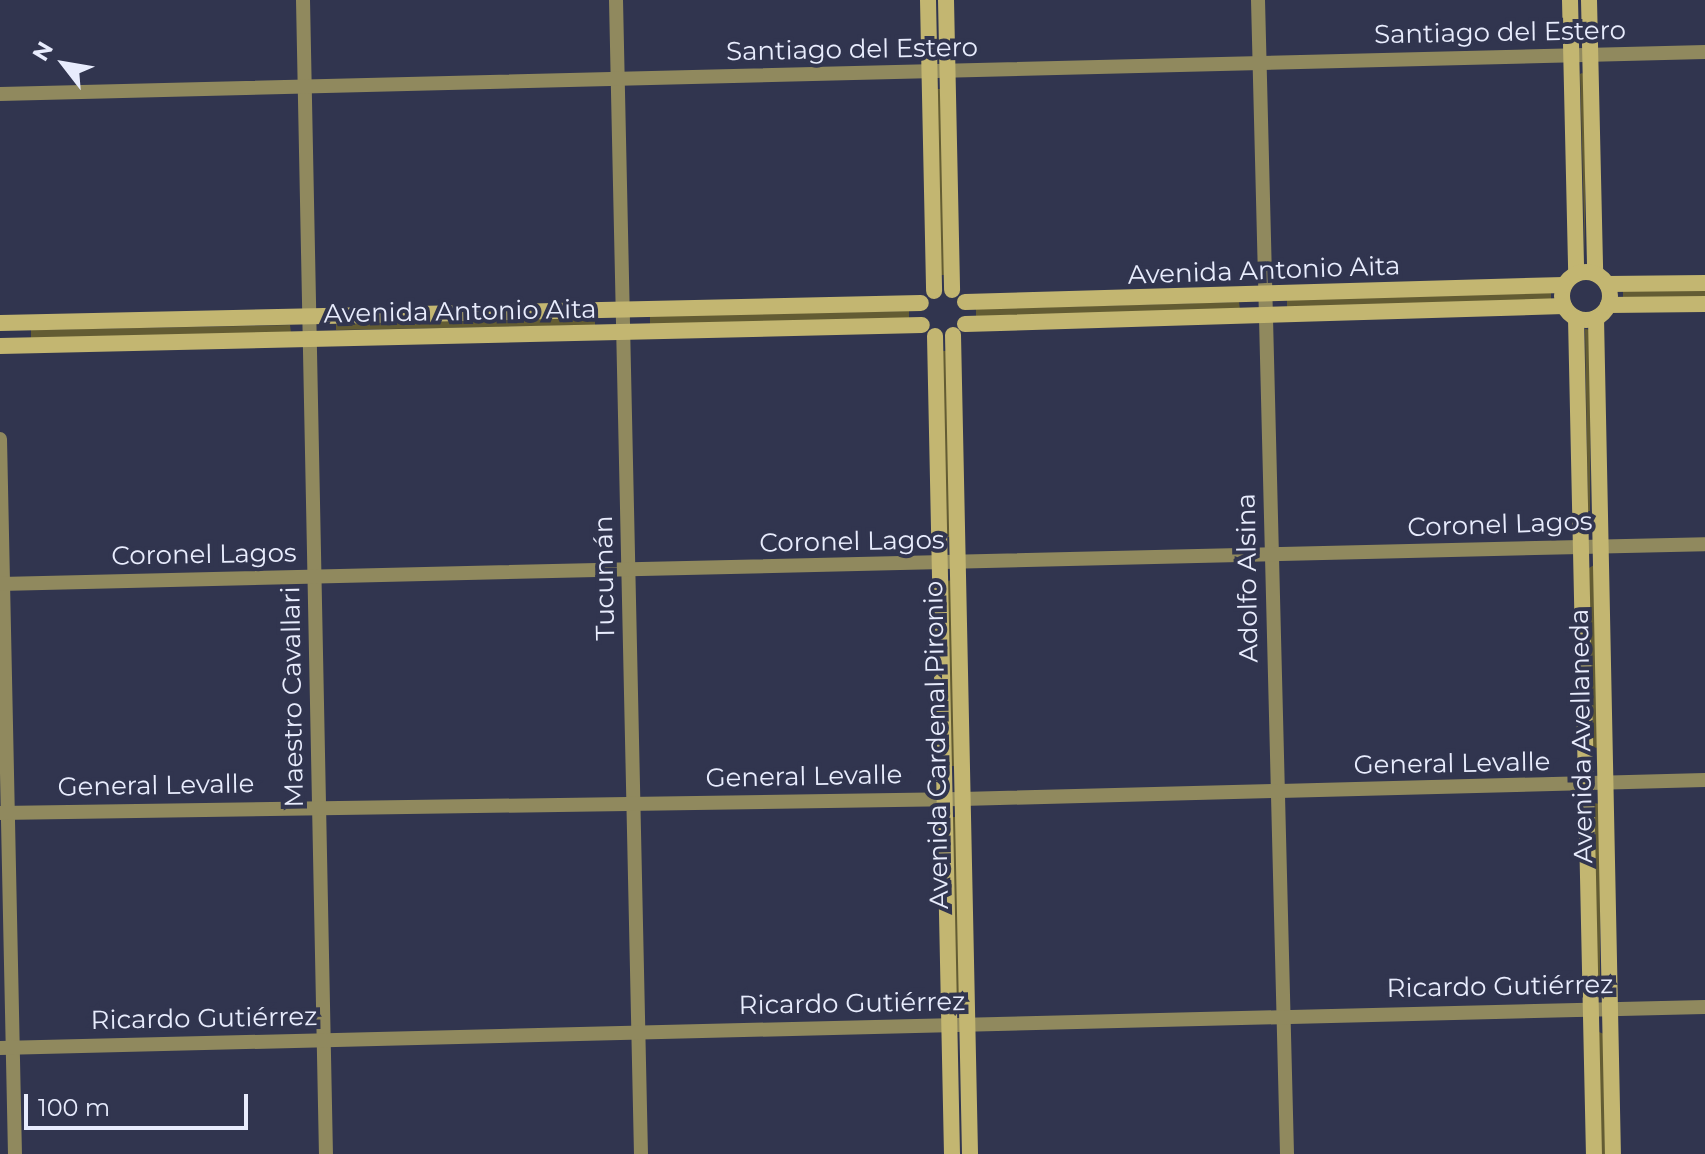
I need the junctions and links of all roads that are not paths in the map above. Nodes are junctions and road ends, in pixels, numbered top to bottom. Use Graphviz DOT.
graph roads {
  1 [pos="303,0"];
  2 [pos="616,0"];
  3 [pos="928,0"];
  4 [pos="946,0"];
  5 [pos="1258,0"];
  6 [pos="1570,0"];
  7 [pos="1589,0"];
  8 [pos="1705,52"];
  9 [pos="1590,54"];
  10 [pos="1571,55"];
  11 [pos="1259,63"];
  12 [pos="948,72"];
  13 [pos="930,73"];
  14 [pos="618,79"];
  15 [pos="305,86"];
  16 [pos="0,94"];
  17 [pos="1601,278"];
  18 [pos="1570,279"];
  19 [pos="1705,283"];
  20 [pos="952,290"];
  21 [pos="934,291"];
  22 [pos="1265,296"];
  23 [pos="965,302"];
  24 [pos="921,303"];
  25 [pos="1705,304"];
  26 [pos="1608,305"];
  27 [pos="623,310"];
  28 [pos="1570,312"];
  29 [pos="309,316"];
  30 [pos="1266,317"];
  31 [pos="1596,318"];
  32 [pos="0,323"];
  33 [pos="928,330"];
  34 [pos="959,330"];
  35 [pos="623,332"];
  36 [pos="310,339"];
  37 [pos="0,346"];
  38 [pos="0,439"];
  39 [pos="1705,544"];
  40 [pos="1582,546"];
  41 [pos="1602,546"];
  42 [pos="1272,556"];
  43 [pos="940,564"];
  44 [pos="958,564"];
  45 [pos="629,570"];
  46 [pos="314,577"];
  47 [pos="2,584"];
  48 [pos="1705,780"];
  49 [pos="1607,784"];
  50 [pos="1586,785"];
  51 [pos="1278,792"];
  52 [pos="945,799"];
  53 [pos="962,799"];
  54 [pos="634,803"];
  55 [pos="319,808"];
  56 [pos="4,812"];
  57 [pos="1705,1007"];
  58 [pos="1591,1008"];
  59 [pos="1610,1008"];
  60 [pos="1283,1016"];
  61 [pos="949,1026"];
  62 [pos="967,1026"];
  63 [pos="639,1033"];
  64 [pos="324,1040"];
  65 [pos="7,1048"];
  66 [pos="15,1154"];
  67 [pos="326,1154"];
  68 [pos="641,1154"];
  69 [pos="952,1154"];
  70 [pos="970,1154"];
  71 [pos="1287,1154"];
  72 [pos="1594,1154"];
  73 [pos="1613,1154"];
  1 -- 15 [label="street, Maestro Cavallari"];
  2 -- 14 [label="street, Tucumán"];
  3 -- 13 [label="main road"];
  4 -- 12 [label="main road"];
  5 -- 11 [label="street, Adolfo Alsina"];
  6 -- 10 [label="main road"];
  7 -- 9 [label="main road"];
  8 -- 9 [label="street, Santiago del Estero"];
  9 -- 10 [label="street, Santiago del Estero"];
  9 -- 17 [label="main road"];
  10 -- 11 [label="street, Santiago del Estero"];
  10 -- 18 [label="main road"];
  11 -- 12 [label="street, Santiago del Estero"];
  11 -- 22 [label="street, Adolfo Alsina"];
  12 -- 13 [label="street, Santiago del Estero"];
  12 -- 20 [label="main road"];
  13 -- 14 [label="street, Santiago del Estero"];
  13 -- 21 [label="main road"];
  14 -- 15 [label="street, Santiago del Estero"];
  14 -- 27 [label="street, Tucumán"];
  15 -- 16 [label="street, Santiago del Estero"];
  15 -- 29 [label="street, Maestro Cavallari"];
  17 -- 18 [label="main road, Avenida Antonio Aita"];
  17 -- 19 [label="main road"];
  17 -- 26 [label="main road"];
  18 -- 22 [label="main road, Avenida Antonio Aita"];
  18 -- 28 [label="main road, Avenida Avellaneda"];
  20 -- 21 [label="main road"];
  20 -- 23 [label="main road"];
  21 -- 24 [label="main road"];
  22 -- 23 [label="main road, Avenida Antonio Aita"];
  22 -- 30 [label="street, Adolfo Alsina"];
  23 -- 34 [label="main road"];
  24 -- 27 [label="main road, Avenida Antonio Aita"];
  24 -- 33 [label="main road"];
  25 -- 26 [label="main road"];
  26 -- 31 [label="main road"];
  27 -- 29 [label="main road, Avenida Antonio Aita"];
  27 -- 35 [label="street, Tucumán"];
  28 -- 30 [label="main road, Avenida Antonio Aita"];
  28 -- 31 [label="main road, Avenida Antonio Aita"];
  28 -- 40 [label="main road, Avenida Avellaneda"];
  29 -- 32 [label="main road, Avenida Antonio Aita"];
  29 -- 36 [label="street, Maestro Cavallari"];
  30 -- 34 [label="main road, Avenida Antonio Aita"];
  30 -- 42 [label="street, Adolfo Alsina"];
  31 -- 41 [label="main road, Avenida Avellaneda"];
  33 -- 34 [label="main road"];
  33 -- 35 [label="main road, Avenida Antonio Aita"];
  33 -- 43 [label="main road, Avenida Cardenal Pironio"];
  34 -- 44 [label="main road, Avenida Cardenal Pironio"];
  35 -- 36 [label="main road, Avenida Antonio Aita"];
  35 -- 45 [label="street, Tucumán"];
  36 -- 37 [label="main road, Avenida Antonio Aita"];
  36 -- 46 [label="street, Maestro Cavallari"];
  38 -- 47 [label="street"];
  39 -- 41 [label="street, Coronel Lagos"];
  40 -- 41 [label="street, Coronel Lagos"];
  40 -- 42 [label="street, Coronel Lagos"];
  40 -- 50 [label="main road, Avenida Avellaneda"];
  41 -- 49 [label="main road, Avenida Avellaneda"];
  42 -- 44 [label="street, Coronel Lagos"];
  42 -- 51 [label="street, Adolfo Alsina"];
  43 -- 44 [label="street, Coronel Lagos"];
  43 -- 45 [label="street, Coronel Lagos"];
  43 -- 52 [label="main road, Avenida Cardenal Pironio"];
  44 -- 53 [label="main road, Avenida Cardenal Pironio"];
  45 -- 46 [label="street, Coronel Lagos"];
  45 -- 54 [label="street, Tucumán"];
  46 -- 47 [label="street, Coronel Lagos"];
  46 -- 55 [label="street, Maestro Cavallari"];
  47 -- 56 [label="street"];
  48 -- 49 [label="street, General Levalle"];
  49 -- 50 [label="street, General Levalle"];
  49 -- 59 [label="main road, Avenida Avellaneda"];
  50 -- 51 [label="street, General Levalle"];
  50 -- 58 [label="main road, Avenida Avellaneda"];
  51 -- 53 [label="street, General Levalle"];
  51 -- 60 [label="street, Adolfo Alsina"];
  52 -- 53 [label="street, General Levalle"];
  52 -- 54 [label="street, General Levalle"];
  52 -- 61 [label="main road, Avenida Cardenal Pironio"];
  53 -- 62 [label="main road, Avenida Cardenal Pironio"];
  54 -- 55 [label="street, General Levalle"];
  54 -- 63 [label="street, Tucumán"];
  55 -- 56 [label="street, General Levalle"];
  55 -- 64 [label="street, Maestro Cavallari"];
  56 -- 65 [label="street"];
  57 -- 59 [label="street, Ricardo Gutiérrez"];
  58 -- 59 [label="street, Ricardo Gutiérrez"];
  58 -- 60 [label="street, Ricardo Gutiérrez"];
  58 -- 72 [label="main road, Avenida Avellaneda"];
  59 -- 73 [label="main road, Avenida Avellaneda"];
  60 -- 62 [label="street, Ricardo Gutiérrez"];
  60 -- 71 [label="street, Adolfo Alsina"];
  61 -- 62 [label="street, Ricardo Gutiérrez"];
  61 -- 63 [label="street, Ricardo Gutiérrez"];
  61 -- 69 [label="main road, Avenida Cardenal Pironio"];
  62 -- 70 [label="main road, Avenida Cardenal Pironio"];
  63 -- 64 [label="street, Ricardo Gutiérrez"];
  63 -- 68 [label="street, Tucumán"];
  64 -- 65 [label="street, Ricardo Gutiérrez"];
  64 -- 67 [label="street, Maestro Cavallari"];
  65 -- 66 [label="street"];
}
